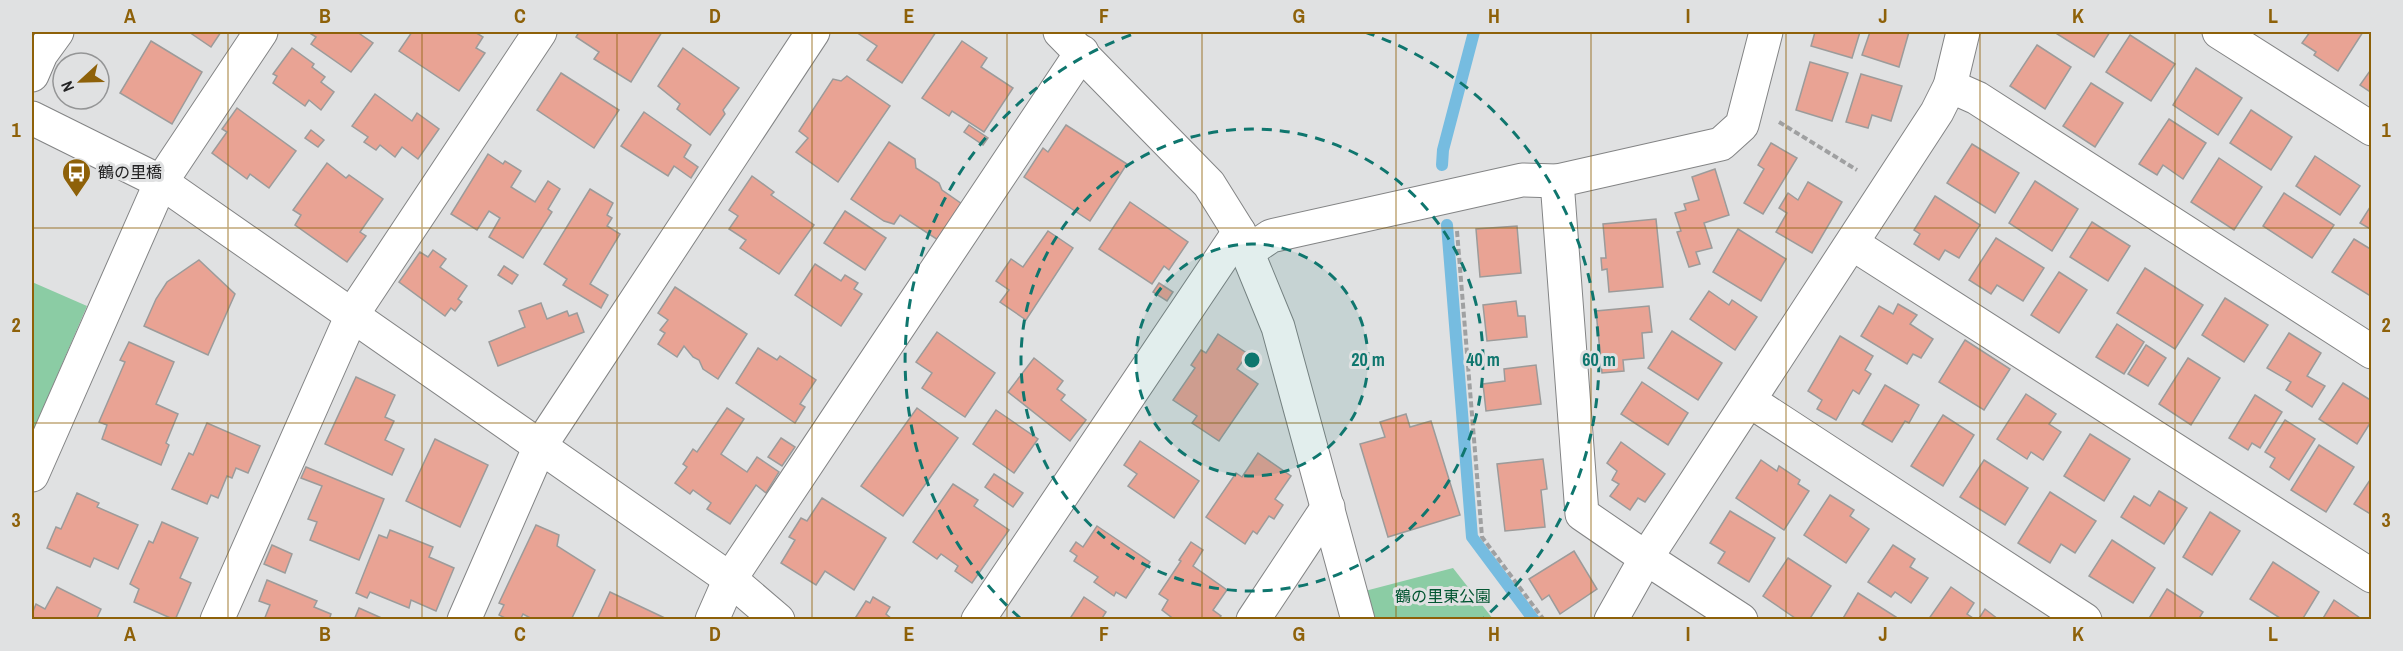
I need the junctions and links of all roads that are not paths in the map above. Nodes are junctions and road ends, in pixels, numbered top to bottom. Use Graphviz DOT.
graph roads {
  1 [pos="57,32"];
  2 [pos="261,32"];
  3 [pos="540,32"];
  4 [pos="813,32"];
  5 [pos="1766,32"];
  6 [pos="1963,32"];
  7 [pos="2220,32"];
  8 [pos="1071,42"];
  9 [pos="32,75"];
  10 [pos="1950,86"];
  11 [pos="32,118"];
  12 [pos="2372,129"];
  13 [pos="1557,181"];
  14 [pos="161,182"];
  15 [pos="1243,242"];
  16 [pos="1853,244"];
  17 [pos="352,315"];
  18 [pos="2372,352"];
  19 [pos="1750,401"];
  20 [pos="540,446"];
  21 [pos="32,475"];
  22 [pos="1328,507"];
  23 [pos="1646,558"];
  24 [pos="2372,576"];
  25 [pos="730,579"];
  26 [pos="217,620"];
  27 [pos="464,620"];
  28 [pos="712,620"];
  29 [pos="778,620"];
  30 [pos="978,620"];
  31 [pos="1253,620"];
  32 [pos="1358,620"];
  33 [pos="1611,620"];
  34 [pos="1742,620"];
  35 [pos="2085,620"];
  1 -- 9 [label="street"];
  2 -- 14 [label="street"];
  3 -- 17 [label="street"];
  4 -- 20 [label="street"];
  5 -- 13 [label="street"];
  6 -- 10 [label="street"];
  7 -- 12 [label="street"];
  8 -- 15 [label="street"];
  8 -- 25 [label="street"];
  10 -- 16 [label="street"];
  10 -- 18 [label="street"];
  11 -- 14 [label="street"];
  13 -- 15 [label="street"];
  13 -- 23 [label="street"];
  14 -- 17 [label="street"];
  14 -- 21 [label="street"];
  15 -- 22 [label="street"];
  15 -- 30 [label="street"];
  16 -- 19 [label="street"];
  16 -- 24 [label="street"];
  17 -- 20 [label="street"];
  17 -- 26 [label="street"];
  19 -- 23 [label="street"];
  19 -- 35 [label="street"];
  20 -- 25 [label="street"];
  20 -- 27 [label="street"];
  22 -- 31 [label="street"];
  22 -- 32 [label="street"];
  23 -- 33 [label="street"];
  23 -- 34 [label="street"];
  25 -- 28 [label="street"];
  25 -- 29 [label="street"];
}
